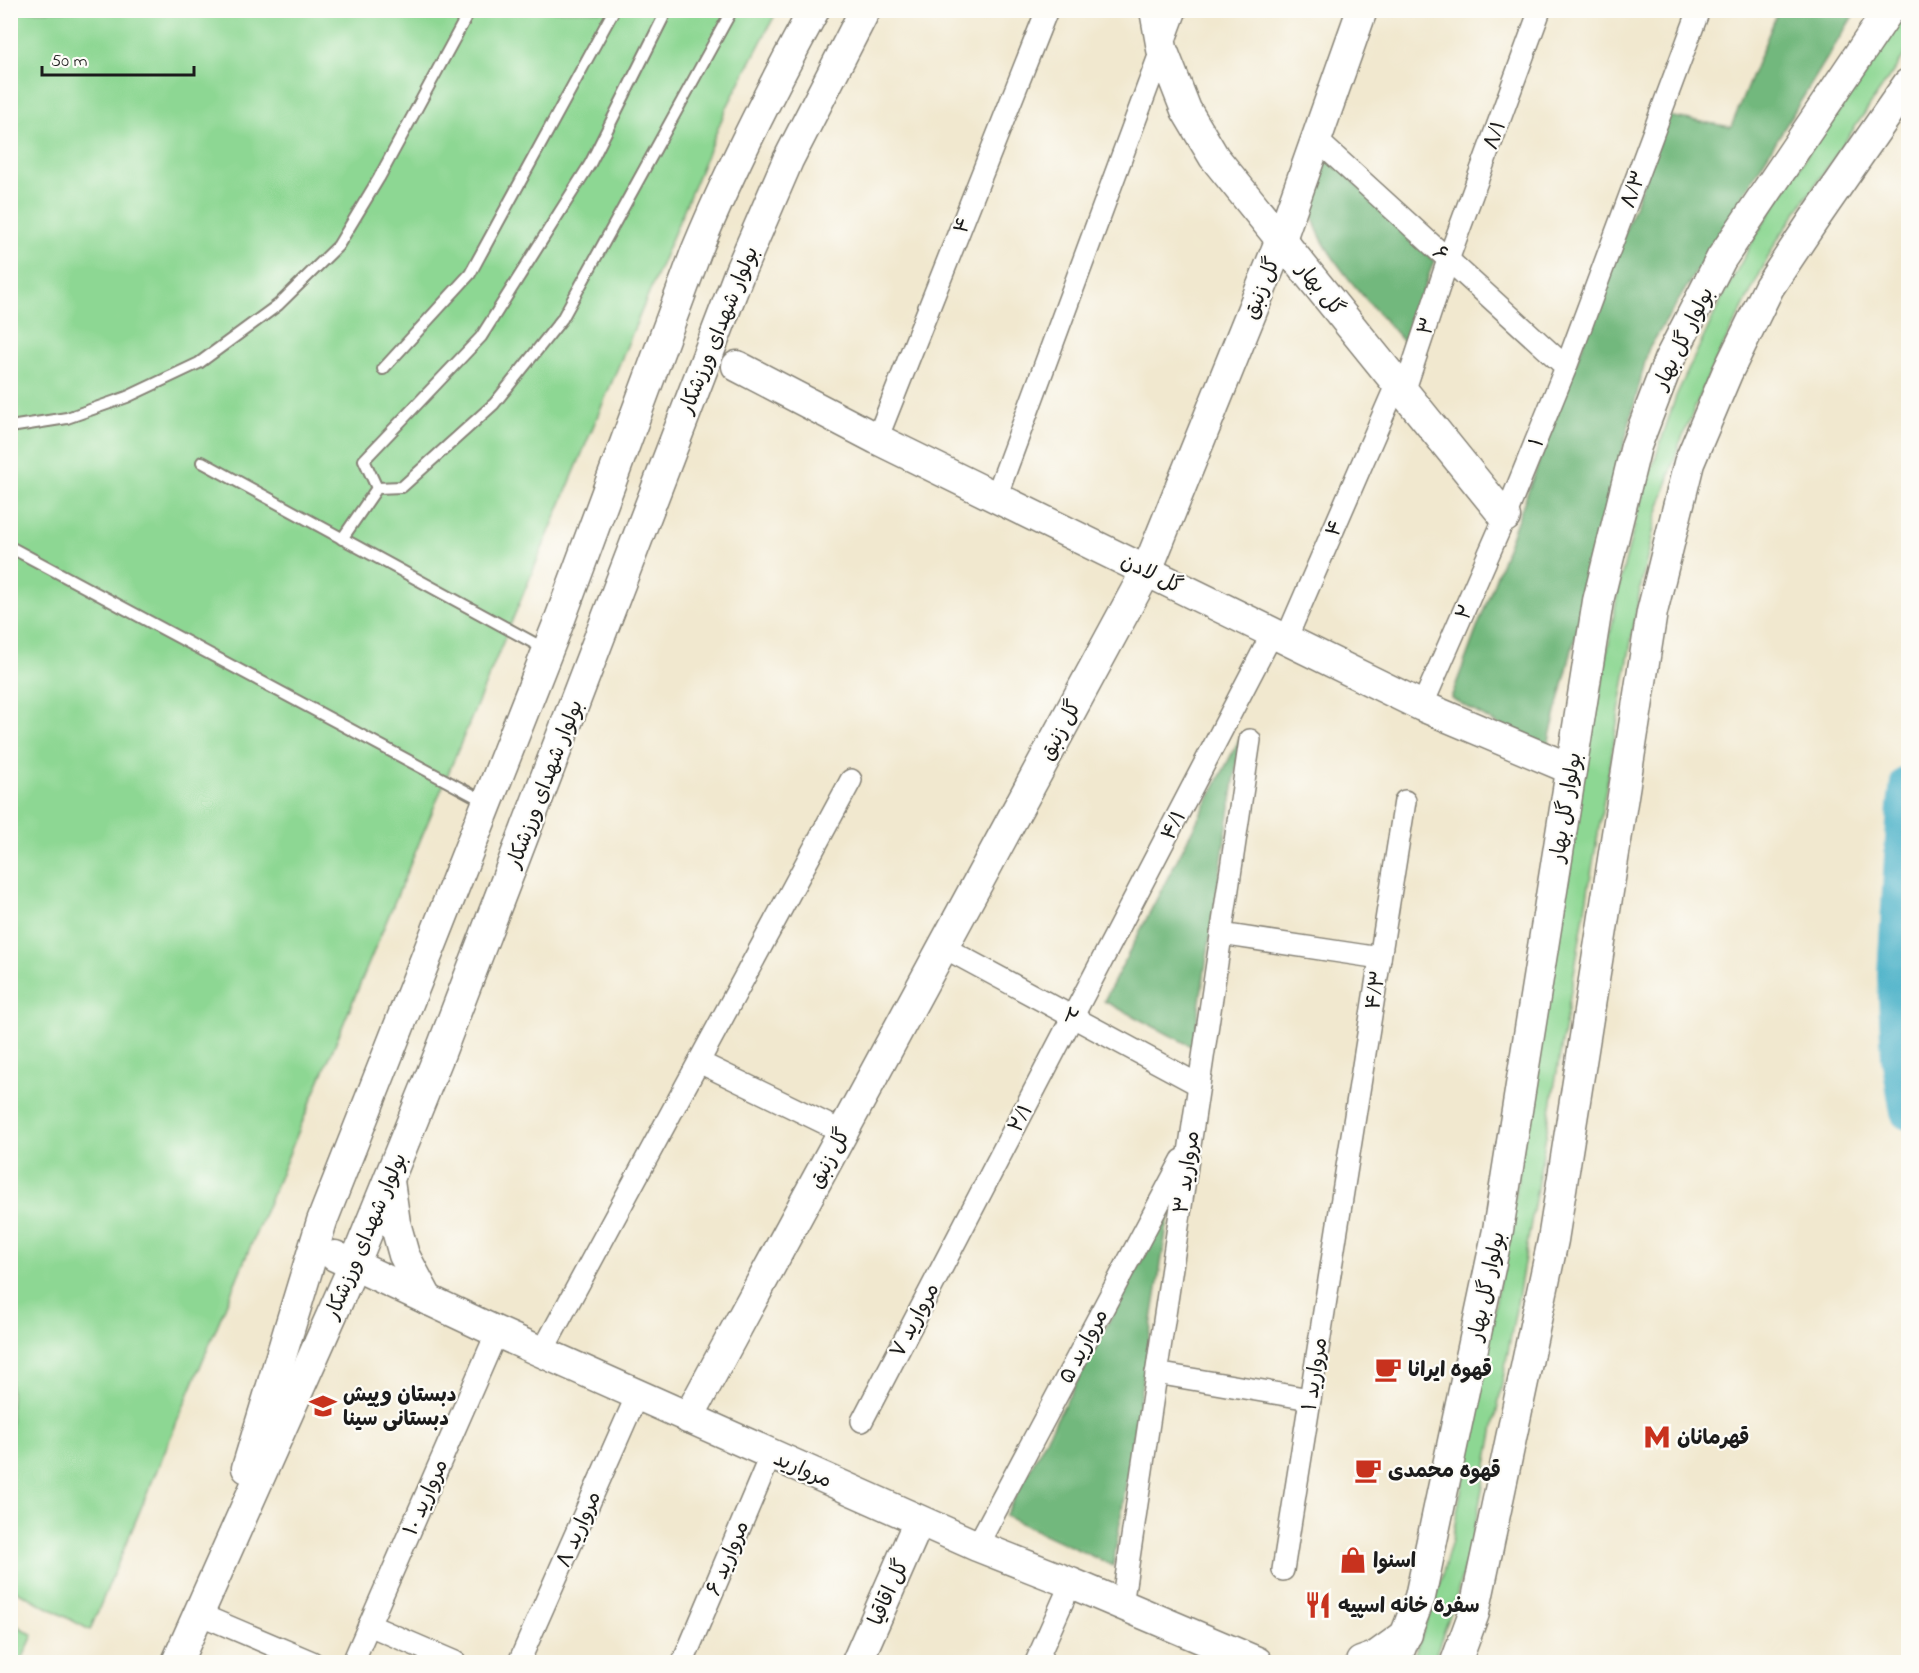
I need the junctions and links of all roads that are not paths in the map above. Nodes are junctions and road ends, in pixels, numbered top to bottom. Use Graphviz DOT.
graph roads {
  1 [pos="470,10"];
  2 [pos="614,10"];
  3 [pos="667,10"];
  4 [pos="732,10"];
  5 [pos="814,10"];
  6 [pos="865,10"];
  7 [pos="1047,10"];
  8 [pos="1155,10"];
  9 [pos="1176,10"];
  10 [pos="1362,10"];
  11 [pos="1540,10"];
  12 [pos="1699,10"];
  13 [pos="1889,10"];
  14 [pos="1162,49"];
  15 [pos="1908,84"];
  16 [pos="1316,139"];
  17 [pos="1281,239"];
  18 [pos="1448,260"];
  19 [pos="737,366"];
  20 [pos="1566,367"];
  21 [pos="382,369"];
  22 [pos="1401,388"];
  23 [pos="10,427"];
  24 [pos="877,439"];
  25 [pos="202,462"];
  26 [pos="376,488"];
  27 [pos="996,497"];
  28 [pos="1505,517"];
  29 [pos="342,539"];
  30 [pos="10,547"];
  31 [pos="1147,570"];
  32 [pos="1279,636"];
  33 [pos="548,651"];
  34 [pos="1422,706"];
  35 [pos="1251,740"];
  36 [pos="1571,769"];
  37 [pos="851,780"];
  38 [pos="1405,801"];
  39 [pos="487,803"];
  40 [pos="1221,934"];
  41 [pos="943,947"];
  42 [pos="1380,958"];
  43 [pos="1072,1017"];
  44 [pos="699,1062"];
  45 [pos="1199,1085"];
  46 [pos="843,1132"];
  47 [pos="1190,1147"];
  48 [pos="1345,1178"];
  49 [pos="389,1179"];
  50 [pos="967,1219"];
  51 [pos="314,1245"];
  52 [pos="354,1265"];
  53 [pos="428,1300"];
  54 [pos="497,1332"];
  55 [pos="542,1352"];
  56 [pos="1156,1373"];
  57 [pos="637,1395"];
  58 [pos="1310,1399"];
  59 [pos="688,1418"];
  60 [pos="862,1421"];
  61 [pos="771,1454"];
  62 [pos="919,1521"];
  63 [pos="976,1546"];
  64 [pos="224,1558"];
  65 [pos="1283,1570"];
  66 [pos="1071,1583"];
  67 [pos="1122,1605"];
  68 [pos="199,1614"];
  69 [pos="369,1625"];
  70 [pos="1407,1634"];
  71 [pos="1204,1652"];
  72 [pos="177,1662"];
  73 [pos="312,1662"];
  74 [pos="353,1662"];
  75 [pos="455,1662"];
  76 [pos="519,1662"];
  77 [pos="683,1662"];
  78 [pos="857,1662"];
  79 [pos="1036,1662"];
  80 [pos="1257,1662"];
  81 [pos="1361,1662"];
  82 [pos="1395,1662"];
  83 [pos="1456,1662"];
  1 -- 23 [label="lane"];
  2 -- 21 [label="lane"];
  3 -- 26 [label="lane"];
  4 -- 26 [label="lane"];
  5 -- 33 [label="main road, بولوار شهدای ورزشکار"];
  6 -- 49 [label="main road, بولوار شهدای ورزشکار"];
  7 -- 24 [label="street, ۴"];
  8 -- 14 [label="main road, گل بهار"];
  9 -- 14 [label="street"];
  10 -- 16 [label="main road, گل زنبق"];
  11 -- 18 [label="street, ۸/۱"];
  12 -- 20 [label="street, ۸/۳"];
  13 -- 36 [label="main road, بولوار گل بهار"];
  14 -- 17 [label="main road, گل بهار"];
  14 -- 27 [label="street"];
  15 -- 83 [label="main road"];
  16 -- 17 [label="main road, گل زنبق"];
  16 -- 18 [label="street, ۶"];
  17 -- 22 [label="main road, گل بهار"];
  17 -- 31 [label="main road, گل زنبق"];
  18 -- 20 [label="street, ۶"];
  18 -- 22 [label="street, ۳"];
  19 -- 24 [label="main road, گل لادن"];
  20 -- 28 [label="street, ۱"];
  22 -- 28 [label="main road, گل بهار"];
  22 -- 32 [label="street, ۴"];
  24 -- 27 [label="main road, گل لادن"];
  25 -- 29 [label="lane"];
  26 -- 29 [label="lane"];
  27 -- 31 [label="main road, گل لادن"];
  28 -- 34 [label="street, ۲"];
  29 -- 33 [label="lane"];
  30 -- 39 [label="lane"];
  31 -- 32 [label="main road, گل لادن"];
  31 -- 41 [label="main road, گل زنبق"];
  32 -- 34 [label="main road, گل لادن"];
  32 -- 43 [label="street, ۴/۱"];
  33 -- 39 [label="main road, بولوار شهدای ورزشکار"];
  34 -- 36 [label="main road, گل لادن"];
  35 -- 40 [label="street, مروارید ۳"];
  36 -- 70 [label="main road, بولوار گل بهار"];
  37 -- 44 [label="street"];
  38 -- 42 [label="street, ۴/۳"];
  39 -- 51 [label="main road, بولوار شهدای ورزشکار"];
  40 -- 42 [label="street"];
  40 -- 45 [label="street, مروارید ۳"];
  41 -- 43 [label="street, ۲"];
  41 -- 46 [label="main road, گل زنبق"];
  42 -- 48 [label="street, ۴/۳"];
  43 -- 45 [label="street, ۲"];
  43 -- 50 [label="street, ۲/۱"];
  44 -- 46 [label="street"];
  44 -- 55 [label="street"];
  45 -- 47 [label="street, مروارید ۳"];
  46 -- 59 [label="main road, گل زنبق"];
  47 -- 56 [label="street, مروارید ۳"];
  47 -- 63 [label="street, مروارید ۵"];
  48 -- 58 [label="street, مروارید ۱"];
  49 -- 52 [label="main road, بولوار شهدای ورزشکار"];
  49 -- 53 [label="main road"];
  50 -- 60 [label="street, مروارید ۷"];
  51 -- 52 [label="main road, مروارید"];
  51 -- 64 [label="main road, بولوار شهدای ورزشکار"];
  52 -- 53 [label="main road, مروارید"];
  52 -- 64 [label="main road, بولوار شهدای ورزشکار"];
  53 -- 54 [label="main road, مروارید"];
  54 -- 55 [label="main road, مروارید"];
  54 -- 69 [label="street, مروارید ۱۰"];
  55 -- 57 [label="main road, مروارید"];
  56 -- 58 [label="street"];
  56 -- 67 [label="street, مروارید ۳"];
  57 -- 59 [label="main road, مروارید"];
  57 -- 76 [label="street, مروارید ۸"];
  58 -- 65 [label="street, مروارید ۱"];
  59 -- 61 [label="main road, مروارید"];
  61 -- 62 [label="main road, مروارید"];
  61 -- 77 [label="street, مروارید ۶"];
  62 -- 63 [label="main road, مروارید"];
  62 -- 78 [label="main road, گل اقاقیا"];
  63 -- 66 [label="main road, مروارید"];
  64 -- 68 [label="main road, بولوار شهدای ورزشکار"];
  66 -- 67 [label="main road, مروارید"];
  66 -- 79 [label="street"];
  67 -- 71 [label="main road, مروارید"];
  68 -- 72 [label="main road, بولوار شهدای ورزشکار"];
  68 -- 73 [label="street"];
  69 -- 74 [label="street, مروارید ۱۰"];
  69 -- 75 [label="street"];
  70 -- 81 [label="main road"];
  70 -- 82 [label="main road, بولوار گل بهار"];
  71 -- 80 [label="main road, مروارید"];
}
